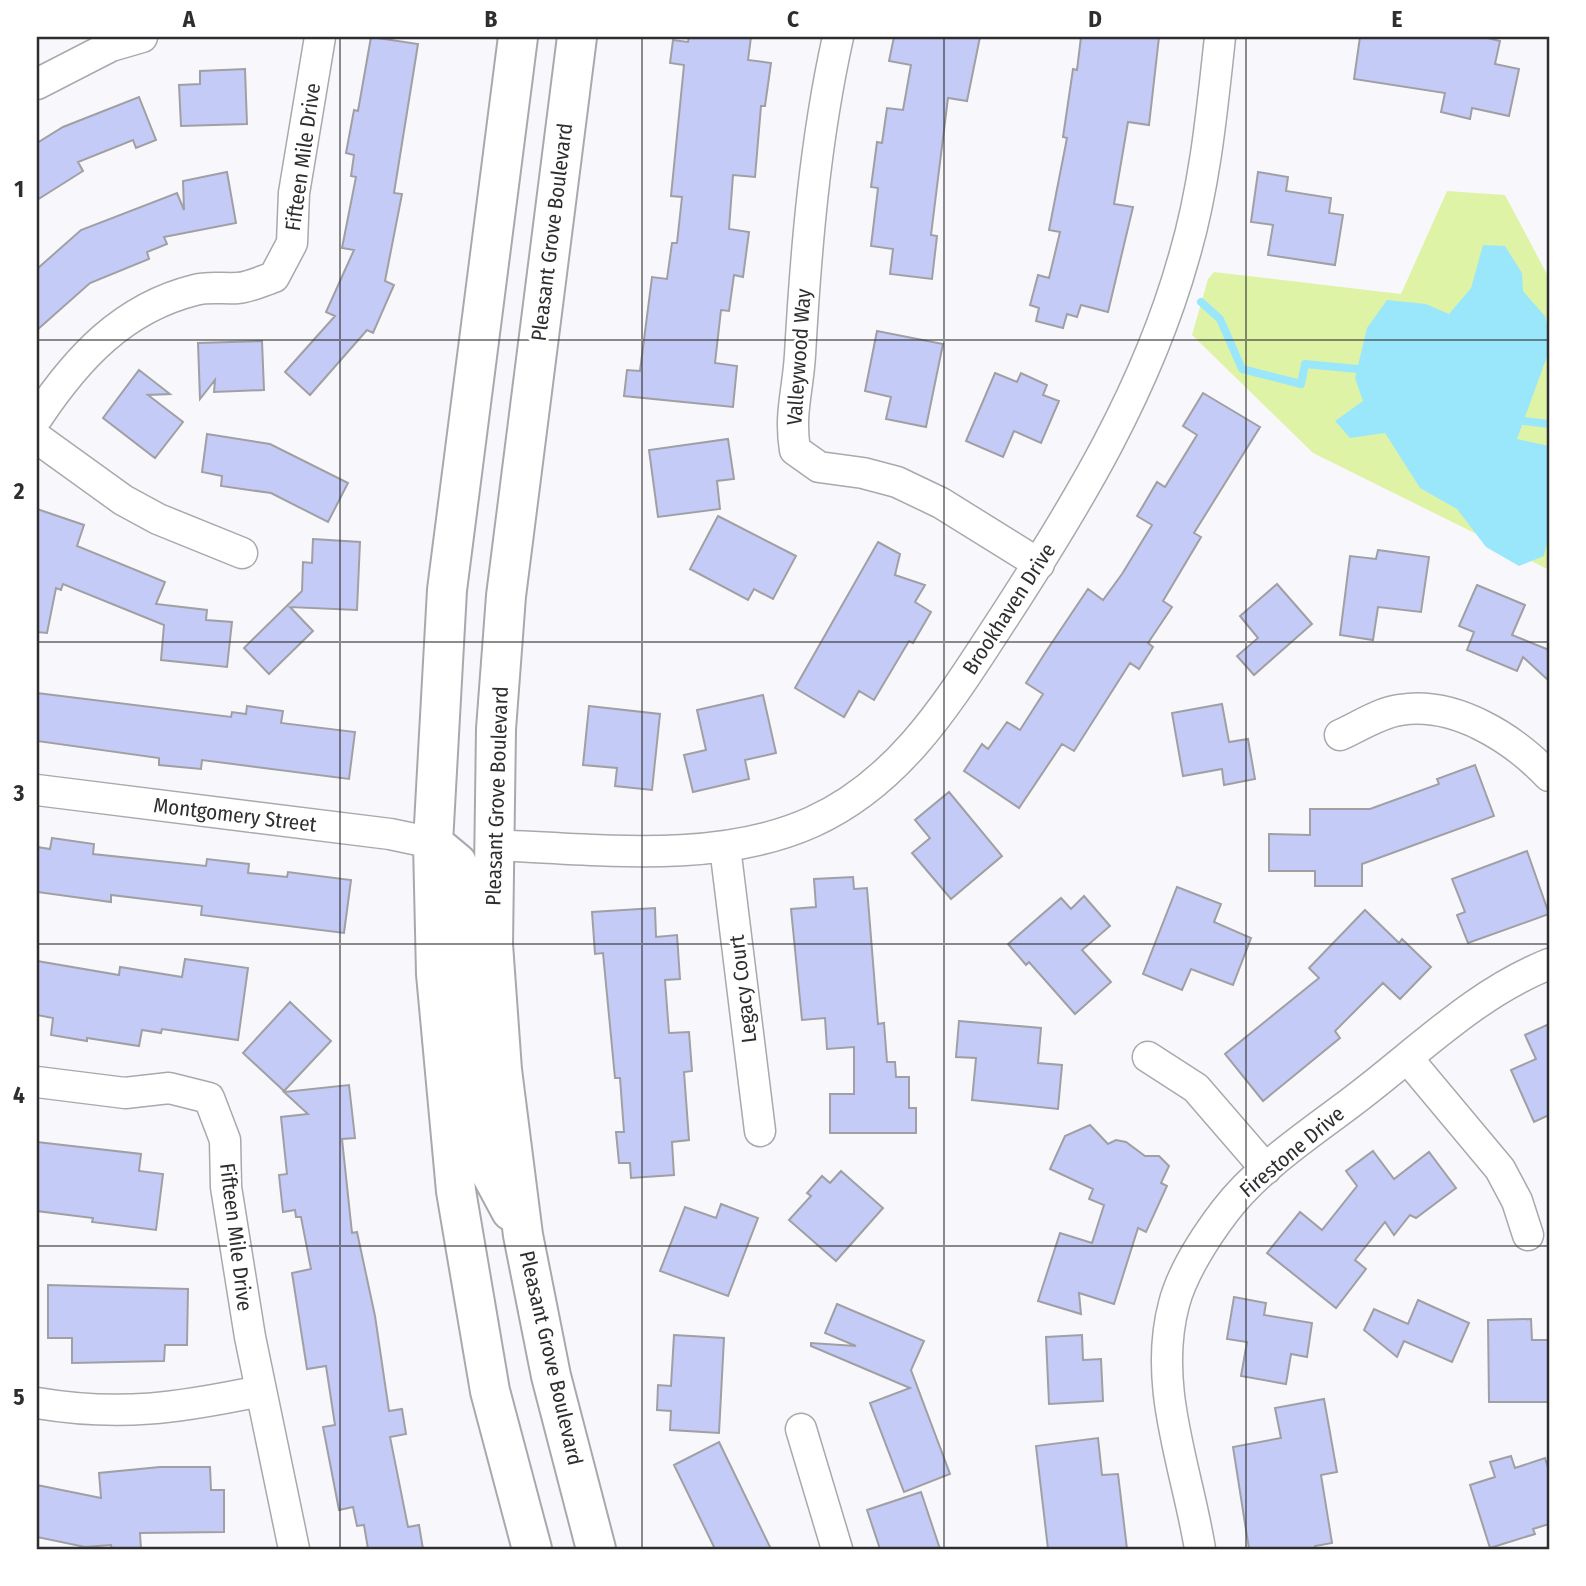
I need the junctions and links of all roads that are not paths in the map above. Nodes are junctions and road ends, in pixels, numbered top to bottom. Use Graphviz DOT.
graph roads {
  1 [pos="142,37"];
  2 [pos="320,37"];
  3 [pos="518,37"];
  4 [pos="577,37"];
  5 [pos="838,37"];
  6 [pos="1220,37"];
  7 [pos="109,41"];
  8 [pos="37,84"];
  9 [pos="37,418"];
  10 [pos="37,439"];
  11 [pos="242,552"];
  12 [pos="1039,564"];
  13 [pos="1340,735"];
  14 [pos="1549,776"];
  15 [pos="37,790"];
  16 [pos="433,843"];
  17 [pos="493,845"];
  18 [pos="725,846"];
  19 [pos="1549,964"];
  20 [pos="1148,1057"];
  21 [pos="1408,1059"];
  22 [pos="37,1082"];
  23 [pos="760,1131"];
  24 [pos="1266,1168"];
  25 [pos="523,1235"];
  26 [pos="1528,1235"];
  27 [pos="260,1391"];
  28 [pos="37,1403"];
  29 [pos="801,1429"];
  30 [pos="294,1549"];
  31 [pos="532,1549"];
  32 [pos="596,1549"];
  33 [pos="836,1549"];
  34 [pos="1200,1549"];
  1 -- 7 [label="street"];
  2 -- 9 [label="street, Fifteen Mile Drive"];
  3 -- 16 [label="main road"];
  4 -- 17 [label="main road, Pleasant Grove Boulevard"];
  5 -- 12 [label="street, Valleywood Way"];
  6 -- 12 [label="street, Brookhaven Drive"];
  7 -- 8 [label="street"];
  10 -- 11 [label="street"];
  12 -- 18 [label="street, Brookhaven Drive"];
  13 -- 14 [label="street"];
  15 -- 16 [label="street, Montgomery Street"];
  16 -- 25 [label="main road"];
  16 -- 31 [label="main road"];
  17 -- 18 [label="street, Brookhaven Drive"];
  17 -- 25 [label="main road, Pleasant Grove Boulevard"];
  18 -- 23 [label="street, Legacy Court"];
  19 -- 21 [label="street, Firestone Drive"];
  20 -- 24 [label="street"];
  21 -- 24 [label="street, Firestone Drive"];
  21 -- 26 [label="street"];
  22 -- 27 [label="street, Fifteen Mile Drive"];
  24 -- 34 [label="street, Firestone Drive"];
  25 -- 32 [label="main road, Pleasant Grove Boulevard"];
  27 -- 28 [label="street"];
  27 -- 30 [label="street, Fifteen Mile Drive"];
  29 -- 33 [label="street"];
}
